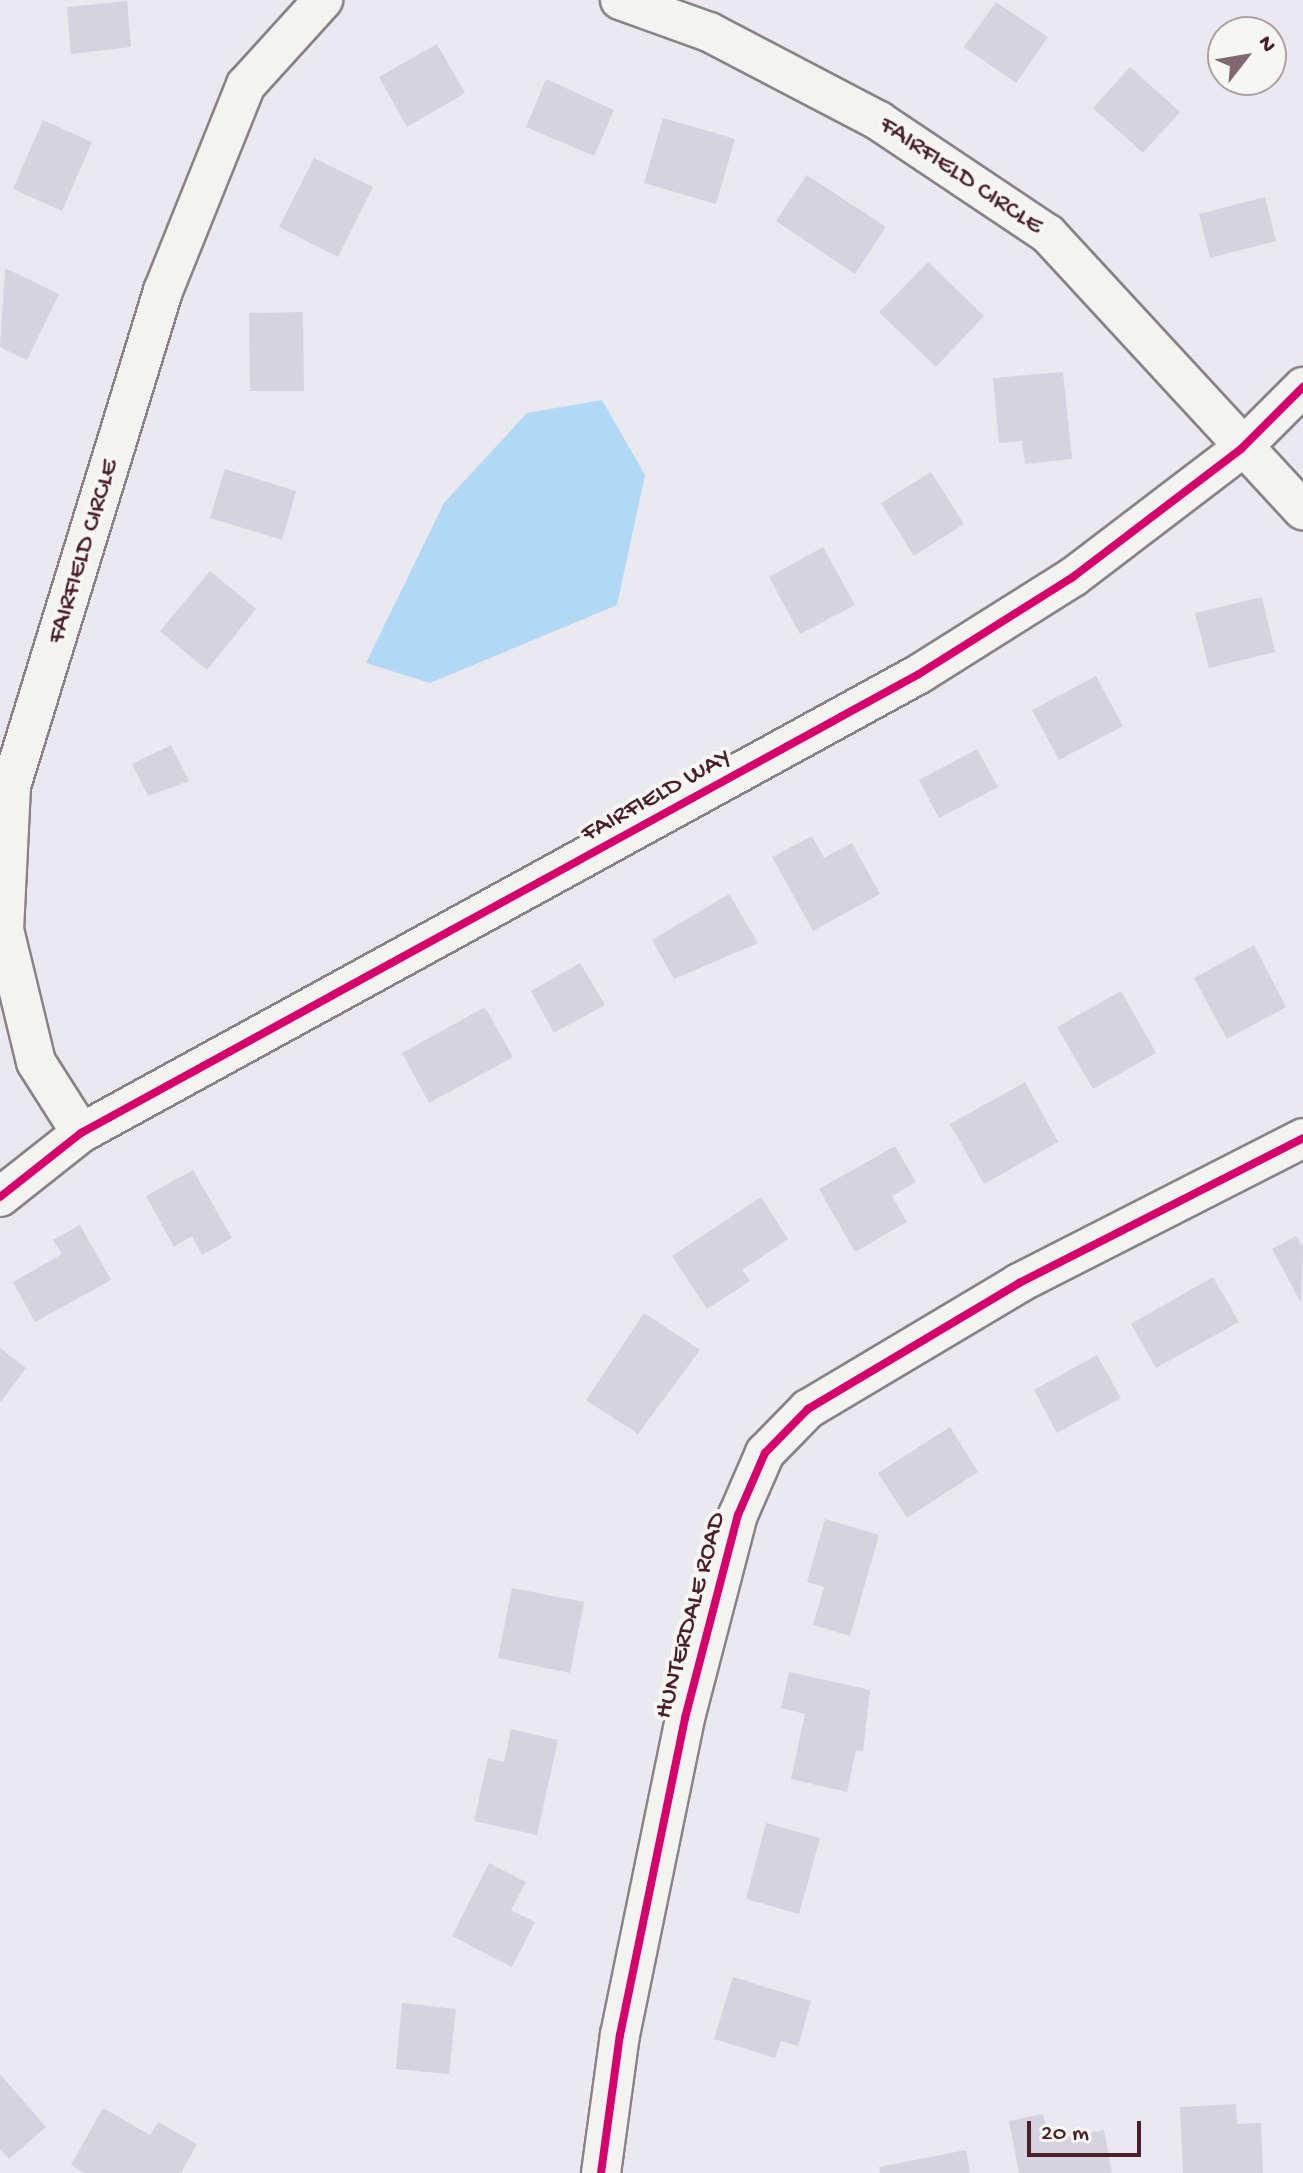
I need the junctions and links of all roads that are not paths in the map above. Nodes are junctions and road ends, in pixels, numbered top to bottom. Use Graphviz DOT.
graph roads {
  1 [pos="323,0"];
  2 [pos="620,0"];
  3 [pos="1303,387"];
  4 [pos="1241,449"];
  5 [pos="1303,510"];
  6 [pos="81,1133"];
  7 [pos="1303,1138"];
  8 [pos="0,1197"];
  9 [pos="601,2173"];
  1 -- 6 [label="street, FAIRFIELD CIRCLE"];
  2 -- 4 [label="street, FAIRFIELD CIRCLE"];
  3 -- 4 [label="street, FAIRFIELD WAY"];
  4 -- 5 [label="street, FAIRFIELD CIRCLE"];
  4 -- 6 [label="street, FAIRFIELD WAY"];
  6 -- 8 [label="street, FAIRFIELD WAY"];
  7 -- 9 [label="street, HUNTERDALE ROAD"];
}
